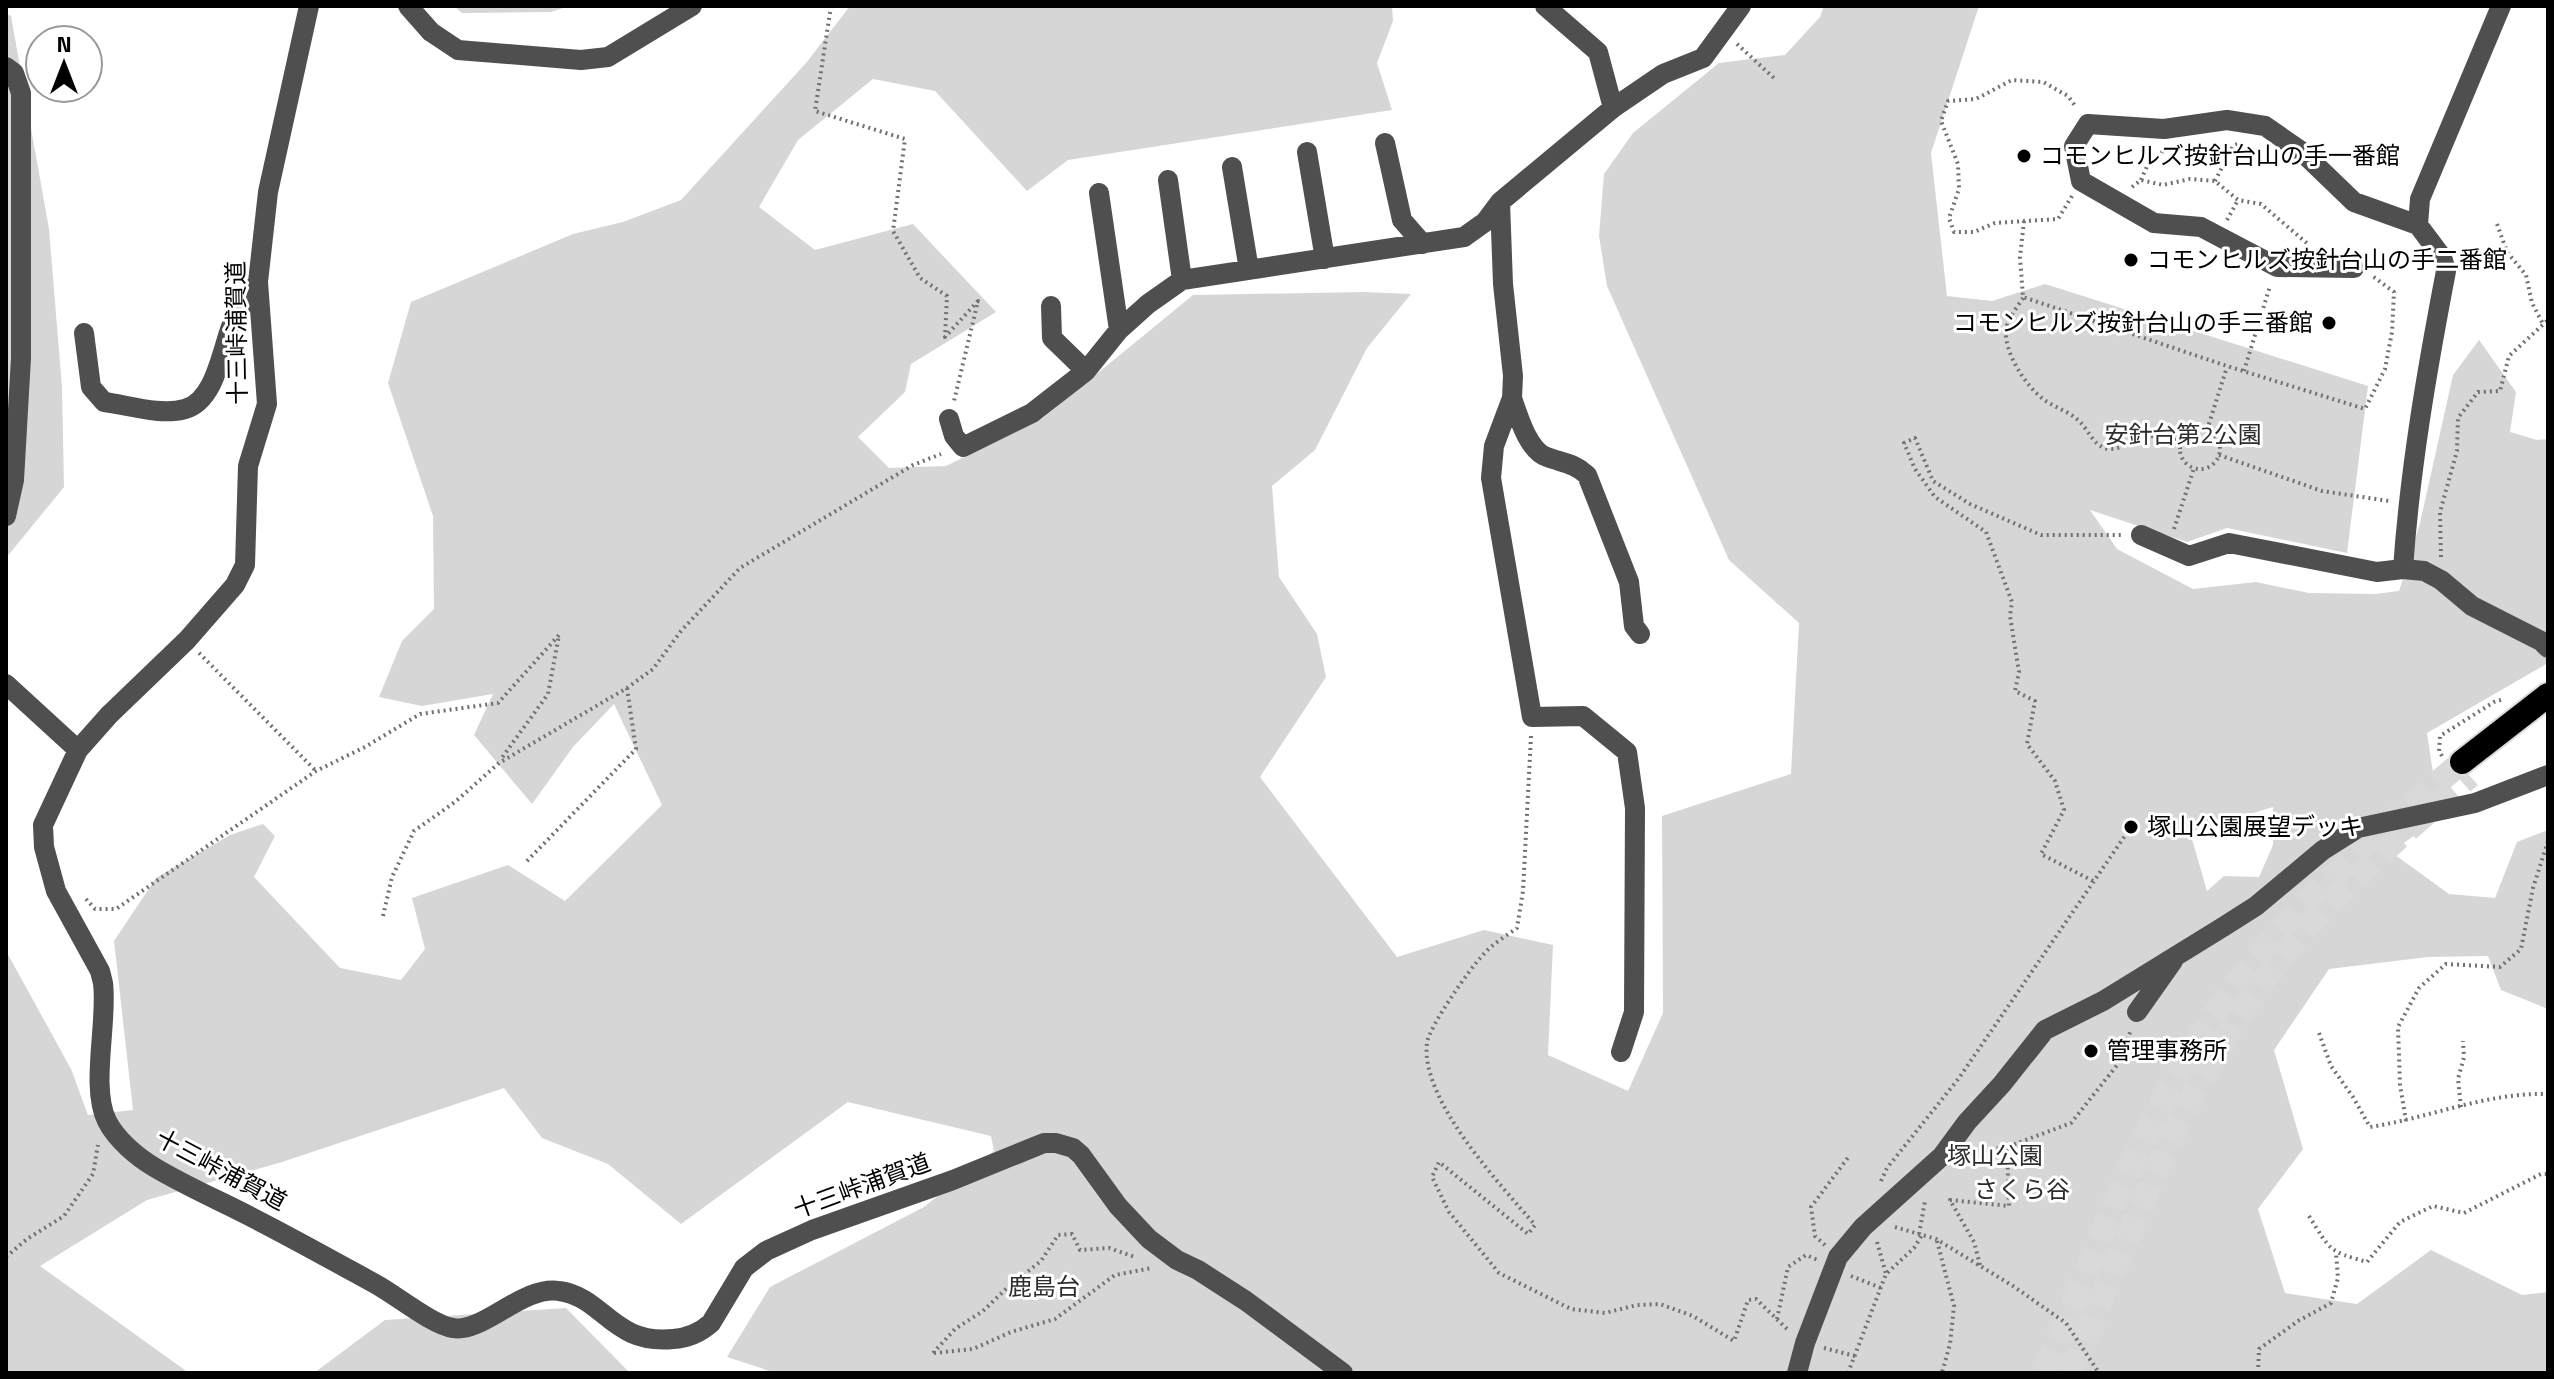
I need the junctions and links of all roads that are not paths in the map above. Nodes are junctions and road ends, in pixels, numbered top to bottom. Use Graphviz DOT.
graph roads {
  1 [pos="309,6"];
  2 [pos="408,6"];
  3 [pos="692,6"];
  4 [pos="1545,6"];
  5 [pos="1741,6"];
  6 [pos="2501,6"];
  7 [pos="6,67"];
  8 [pos="1613,108"];
  9 [pos="1385,143"];
  10 [pos="1307,152"];
  11 [pos="1232,167"];
  12 [pos="1168,180"];
  13 [pos="1099,193"];
  14 [pos="1500,202"];
  15 [pos="2418,225"];
  16 [pos="1423,244"];
  17 [pos="1325,259"];
  18 [pos="2345,268"];
  19 [pos="1249,270"];
  20 [pos="1182,280"];
  21 [pos="258,282"];
  22 [pos="1051,306"];
  23 [pos="1119,330"];
  24 [pos="84,333"];
  25 [pos="1086,371"];
  26 [pos="1512,398"];
  27 [pos="949,419"];
  28 [pos="6,516"];
  29 [pos="2141,535"];
  30 [pos="2403,569"];
  31 [pos="1640,634"];
  32 [pos="2548,648"];
  33 [pos="6,684"];
  34 [pos="2548,695"];
  35 [pos="2548,713"];
  36 [pos="78,750"];
  37 [pos="2548,775"];
  38 [pos="2178,954"];
  39 [pos="2137,1012"];
  40 [pos="1621,1052"];
  41 [pos="1343,1373"];
  42 [pos="1797,1373"];
  1 -- 21 [label="street, 十三峠浦賀道"];
  2 -- 3 [label="street"];
  4 -- 8 [label="street"];
  5 -- 8 [label="street"];
  6 -- 15 [label="street"];
  7 -- 28 [label="street"];
  8 -- 14 [label="street"];
  9 -- 16 [label="street"];
  10 -- 17 [label="street"];
  11 -- 19 [label="street"];
  12 -- 20 [label="street"];
  13 -- 23 [label="street"];
  14 -- 16 [label="street"];
  14 -- 26 [label="street"];
  15 -- 18 [label="street"];
  15 -- 30 [label="street"];
  16 -- 17 [label="street"];
  17 -- 19 [label="street"];
  19 -- 20 [label="street"];
  20 -- 23 [label="street"];
  21 -- 24 [label="street"];
  21 -- 36 [label="street, 十三峠浦賀道"];
  22 -- 25 [label="street"];
  23 -- 25 [label="street"];
  25 -- 27 [label="street"];
  26 -- 31 [label="street"];
  26 -- 40 [label="street"];
  29 -- 30 [label="street"];
  30 -- 32 [label="street"];
  33 -- 36 [label="street"];
  34 -- 35 [label="highway"];
  36 -- 41 [label="street, 十三峠浦賀道"];
  37 -- 38 [label="street"];
  38 -- 39 [label="street"];
  38 -- 42 [label="street"];
}
